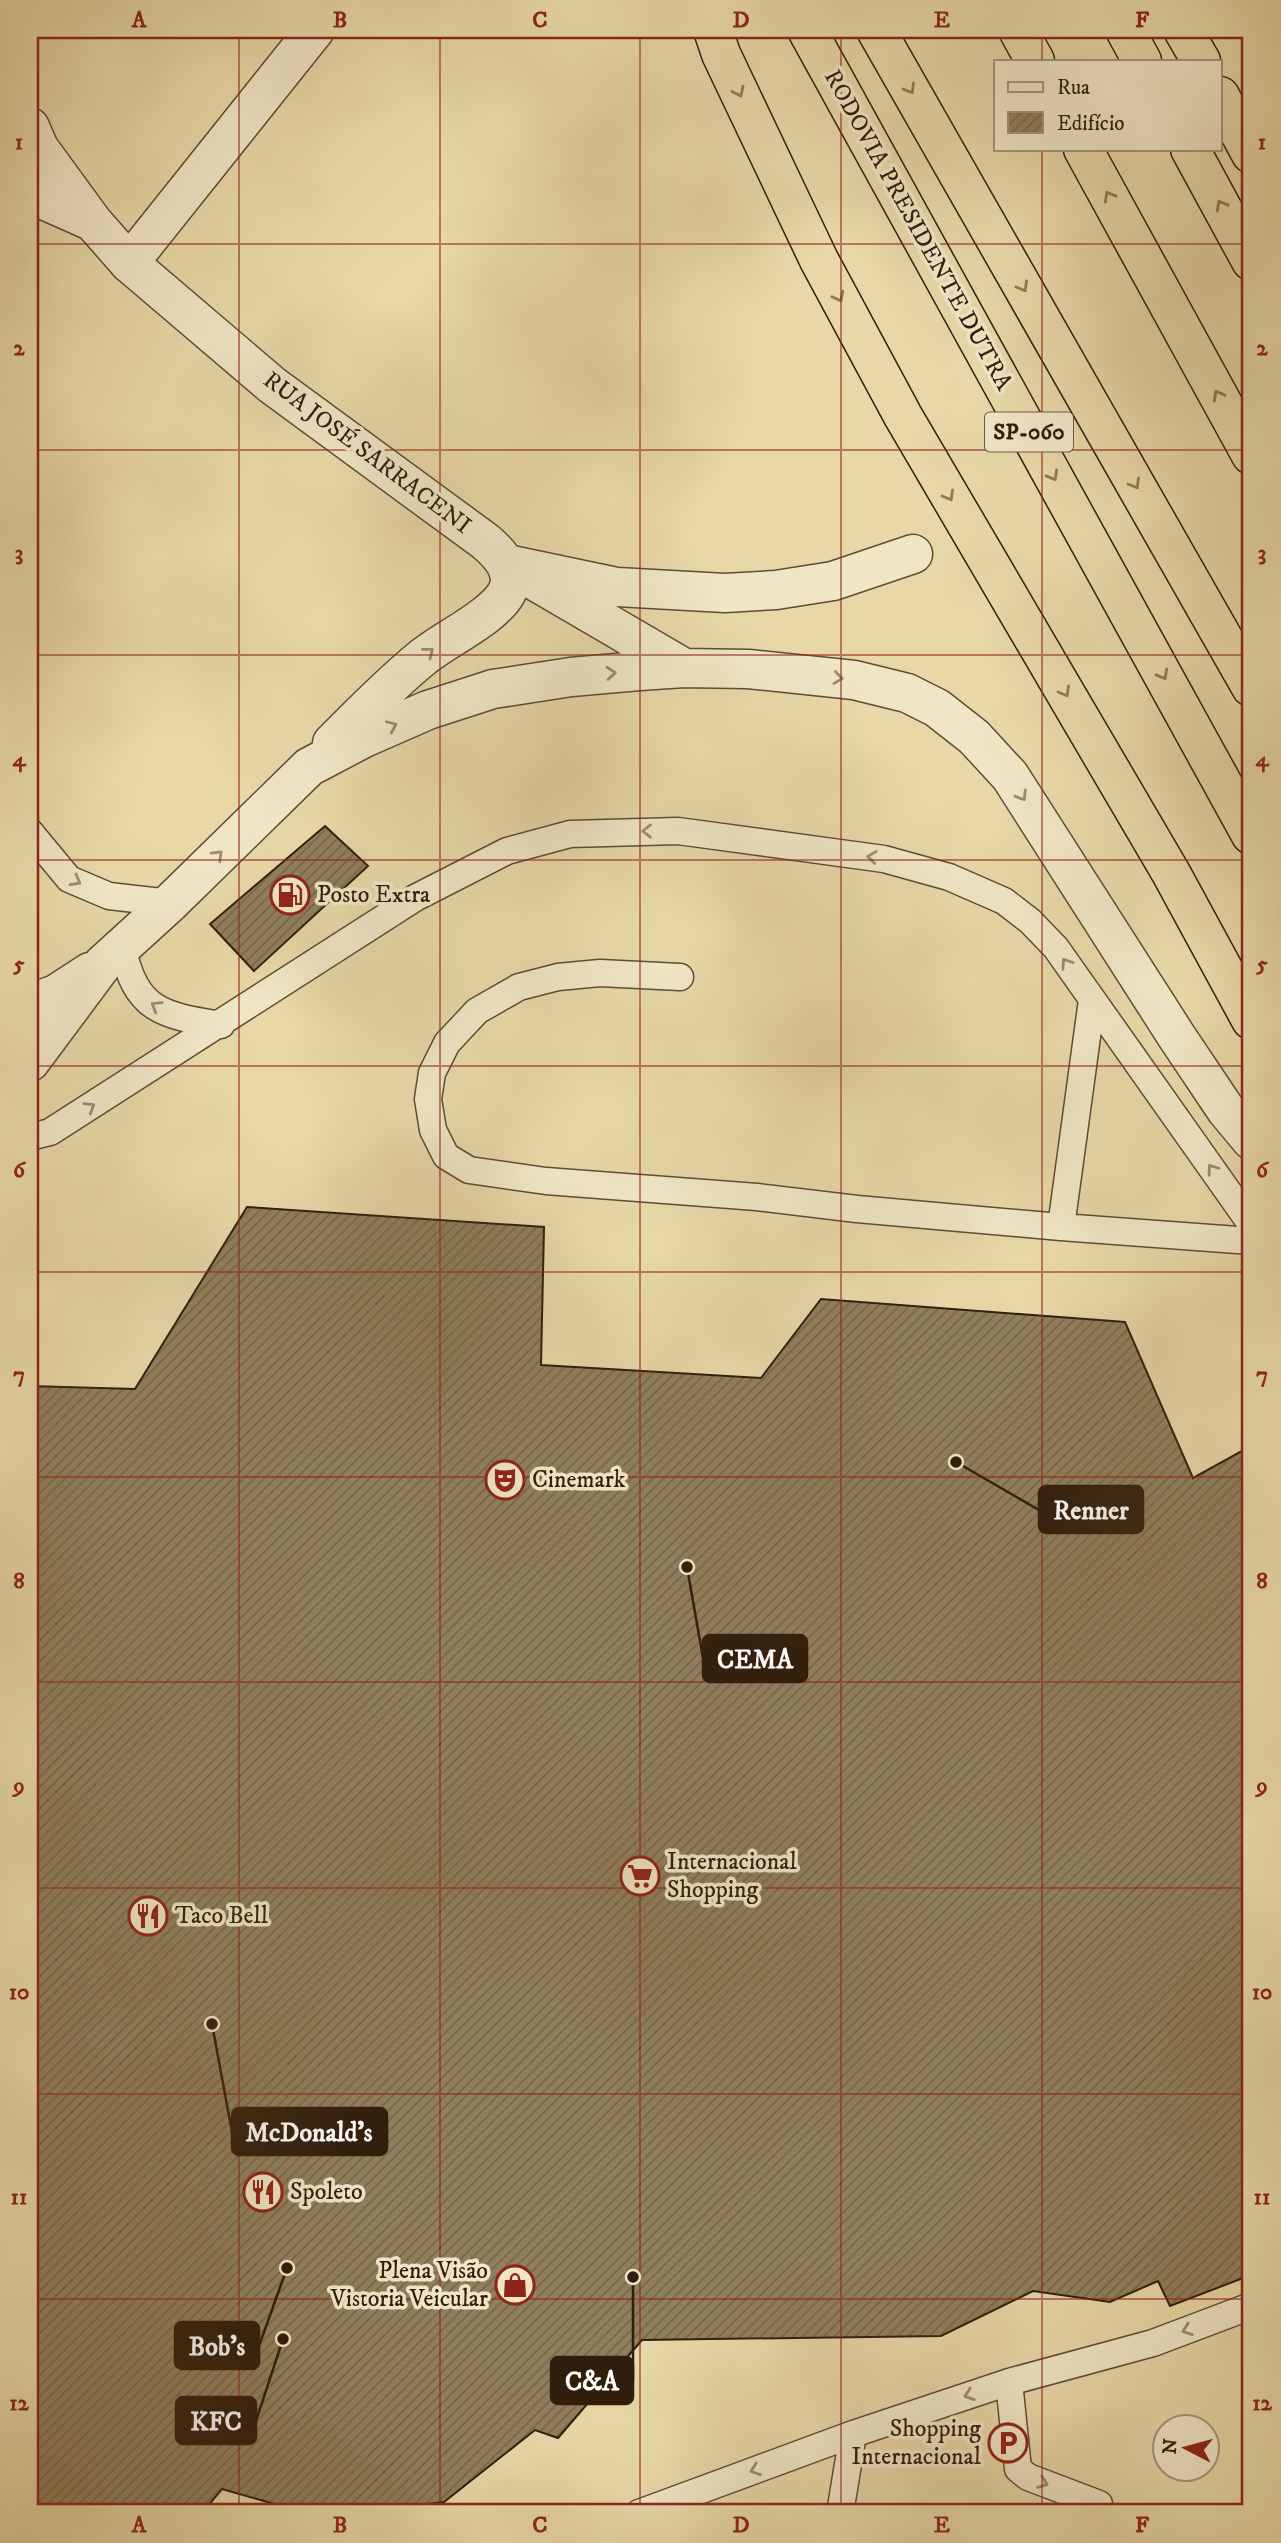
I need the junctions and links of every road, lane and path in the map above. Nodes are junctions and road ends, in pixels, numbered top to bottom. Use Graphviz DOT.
graph roads {
  1 [pos="315,30"];
  2 [pos="713,30"];
  3 [pos="807,30"];
  4 [pos="876,30"];
  5 [pos="1018,30"];
  6 [pos="1125,30"];
  7 [pos="1183,30"];
  8 [pos="1034,60"];
  9 [pos="1141,60"];
  10 [pos="1200,60"];
  11 [pos="1222,100"];
  12 [pos="30,127"];
  13 [pos="1084,150"];
  14 [pos="1191,150"];
  15 [pos="1251,155"];
  16 [pos="30,194"];
  17 [pos="93,222"];
  18 [pos="1251,261"];
  19 [pos="129,263"];
  20 [pos="1251,455"];
  21 [pos="913,554"];
  22 [pos="506,564"];
  23 [pos="684,668"];
  24 [pos="1251,687"];
  25 [pos="309,767"];
  26 [pos="30,832"];
  27 [pos="1251,835"];
  28 [pos="170,903"];
  29 [pos="112,955"];
  30 [pos="680,977"];
  31 [pos="1092,1000"];
  32 [pos="30,1003"];
  33 [pos="1251,1020"];
  34 [pos="221,1025"];
  35 [pos="30,1062"];
  36 [pos="30,1137"];
  37 [pos="1251,1140"];
  38 [pos="1251,1224"];
  39 [pos="1061,1227"];
  40 [pos="1251,1241"];
  41 [pos="1251,2306"];
  42 [pos="1009,2382"];
  43 [pos="853,2434"];
  44 [pos="1099,2504"];
  45 [pos="639,2513"];
  46 [pos="840,2513"];
  1 -- 19 [label="street"];
  2 -- 33 [label="highway, one-way"];
  3 -- 27 [label="highway, RODOVIA PRESIDENTE DUTRA / SP-060, one-way"];
  4 -- 24 [label="highway, SP-060, one-way"];
  5 -- 8 [label="highway"];
  6 -- 9 [label="highway"];
  7 -- 10 [label="highway"];
  11 -- 15 [label="highway"];
  12 -- 17 [label="street, RUA JOSÉ SARRACENI"];
  20 -- 13 [label="highway, one-way"];
  18 -- 14 [label="highway, one-way"];
  16 -- 17 [label="street"];
  17 -- 19 [label="street, RUA JOSÉ SARRACENI"];
  19 -- 22 [label="street, RUA JOSÉ SARRACENI"];
  21 -- 22 [label="street"];
  22 -- 23 [label="street, RUA JOSÉ SARRACENI"];
  25 -- 22 [label="street, one-way"];
  25 -- 23 [label="street, one-way"];
  23 -- 37 [label="street, one-way"];
  28 -- 25 [label="street, one-way"];
  26 -- 28 [label="lane, one-way"];
  28 -- 29 [label="street"];
  29 -- 32 [label="street"];
  34 -- 29 [label="lane, one-way"];
  29 -- 35 [label="street"];
  30 -- 39 [label="lane"];
  31 -- 34 [label="lane, one-way"];
  38 -- 31 [label="lane, one-way"];
  31 -- 39 [label="lane"];
  36 -- 34 [label="lane, one-way"];
  39 -- 40 [label="lane"];
  41 -- 42 [label="lane, one-way"];
  42 -- 43 [label="lane, one-way"];
  42 -- 44 [label="lane, one-way"];
  43 -- 45 [label="lane, one-way"];
  43 -- 46 [label="lane"];
}
